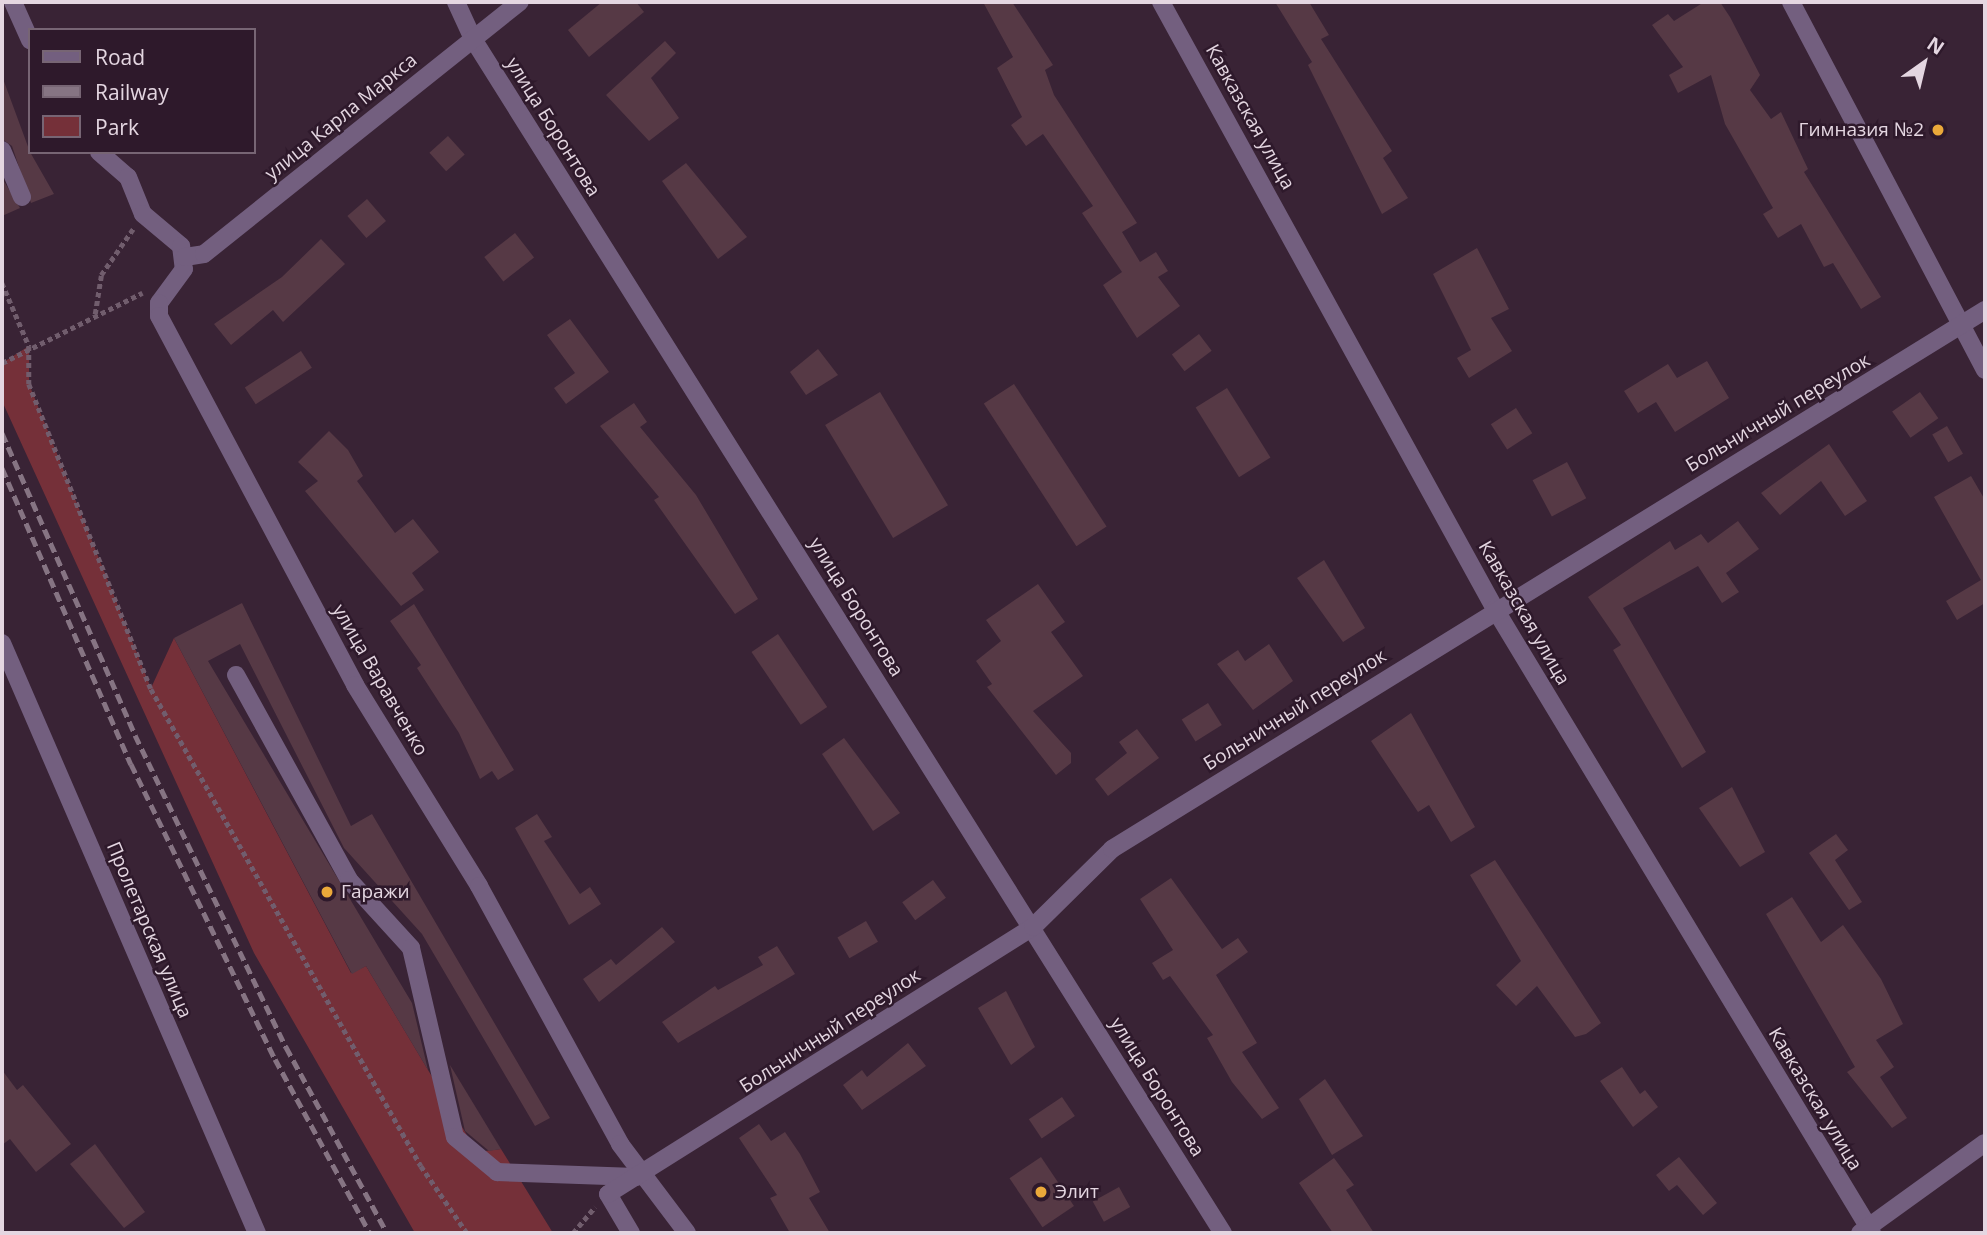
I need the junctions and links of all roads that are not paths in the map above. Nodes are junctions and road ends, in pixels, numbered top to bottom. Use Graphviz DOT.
graph roads {
  1 [pos="13,2"];
  2 [pos="456,2"];
  3 [pos="520,2"];
  4 [pos="1161,2"];
  5 [pos="1791,2"];
  6 [pos="28,36"];
  7 [pos="473,39"];
  8 [pos="2,150"];
  9 [pos="101,154"];
  10 [pos="22,197"];
  11 [pos="185,257"];
  12 [pos="1985,310"];
  13 [pos="1962,326"];
  14 [pos="1985,370"];
  15 [pos="1495,609"];
  16 [pos="2,643"];
  17 [pos="236,675"];
  18 [pos="1033,927"];
  19 [pos="1985,1143"];
  20 [pos="642,1175"];
  21 [pos="1866,1231"];
  22 [pos="257,1233"];
  23 [pos="631,1233"];
  24 [pos="687,1233"];
  25 [pos="1223,1233"];
  1 -- 6 [label="street"];
  2 -- 7 [label="street, улица Боронтова"];
  3 -- 7 [label="street, улица Карла Маркса"];
  4 -- 15 [label="street, Кавказская улица"];
  5 -- 13 [label="street"];
  7 -- 11 [label="street, улица Карла Маркса"];
  7 -- 18 [label="street, улица Боронтова"];
  8 -- 10 [label="street"];
  9 -- 11 [label="street"];
  11 -- 20 [label="street, улица Варавченко"];
  12 -- 13 [label="street, Больничный переулок"];
  13 -- 14 [label="street"];
  13 -- 15 [label="street, Больничный переулок"];
  15 -- 18 [label="street, Больничный переулок"];
  15 -- 21 [label="street, Кавказская улица"];
  16 -- 22 [label="street, Пролетарская улица"];
  17 -- 20 [label="street"];
  18 -- 20 [label="street, Больничный переулок"];
  18 -- 25 [label="street, улица Боронтова"];
  19 -- 21 [label="street"];
  20 -- 23 [label="street, Больничный переулок"];
  20 -- 24 [label="street, улица Варавченко"];
}
